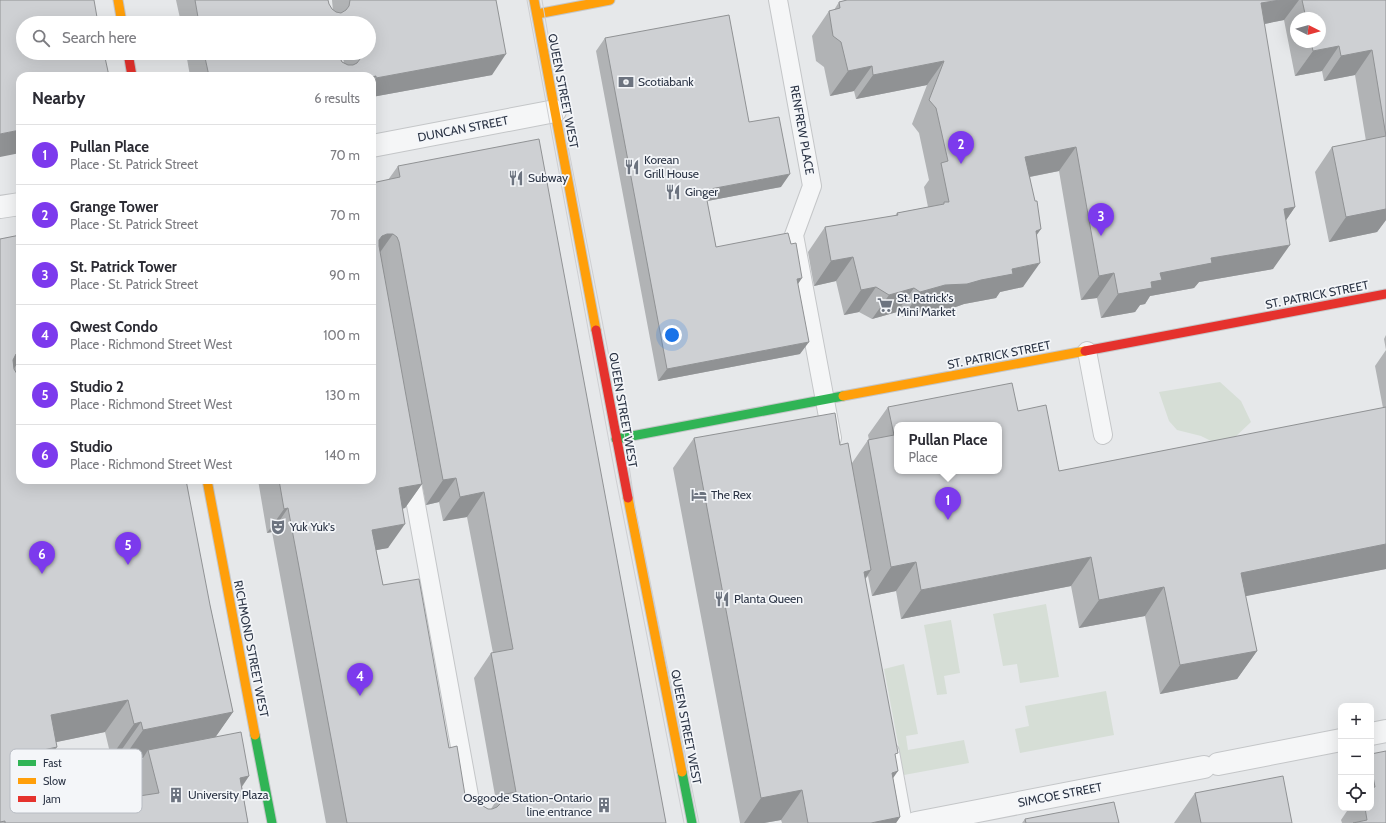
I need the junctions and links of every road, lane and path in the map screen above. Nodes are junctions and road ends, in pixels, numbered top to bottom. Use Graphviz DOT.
graph roads {
  1 [pos="118,0"];
  2 [pos="534,0"];
  3 [pos="610,0"];
  4 [pos="778,0"];
  5 [pos="537,14"];
  6 [pos="121,16"];
  7 [pos="129,60"];
  8 [pos="131,72"];
  9 [pos="555,111"];
  10 [pos="376,145"];
  11 [pos="16,205"];
  12 [pos="0,207"];
  13 [pos="1386,294"];
  14 [pos="1087,351"];
  15 [pos="825,400"];
  16 [pos="1103,435"];
  17 [pos="616,439"];
  18 [pos="407,455"];
  19 [pos="836,458"];
  20 [pos="208,484"];
  21 [pos="1386,731"];
  22 [pos="1374,733"];
  23 [pos="887,735"];
  24 [pos="1338,741"];
  25 [pos="258,746"];
  26 [pos="238,750"];
  27 [pos="171,763"];
  28 [pos="142,769"];
  29 [pos="272,823"];
  30 [pos="474,823"];
  31 [pos="692,823"];
  32 [pos="903,823"];
  33 [pos="916,823"];
  1 -- 6 [label="main road"];
  2 -- 5 [label="main road, QUEEN STREET WEST"];
  3 -- 5 [label="main road"];
  4 -- 15 [label="lane, RENFREW PLACE"];
  5 -- 9 [label="main road, QUEEN STREET WEST"];
  7 -- 8 [label="main road"];
  9 -- 10 [label="street, DUNCAN STREET"];
  9 -- 17 [label="main road, QUEEN STREET WEST"];
  11 -- 12 [label="street"];
  13 -- 14 [label="main road, ST. PATRICK STREET"];
  14 -- 15 [label="main road, ST. PATRICK STREET"];
  14 -- 16 [label="lane"];
  15 -- 17 [label="main road, ST. PATRICK STREET"];
  15 -- 19 [label="lane, RENFREW PLACE"];
  17 -- 31 [label="main road, QUEEN STREET WEST"];
  18 -- 30 [label="lane"];
  20 -- 25 [label="main road, RICHMOND STREET WEST"];
  21 -- 22 [label="street"];
  23 -- 32 [label="lane"];
  24 -- 33 [label="street, SIMCOE STREET"];
  25 -- 26 [label="lane"];
  25 -- 29 [label="main road, RICHMOND STREET WEST"];
  27 -- 28 [label="lane"];
}
